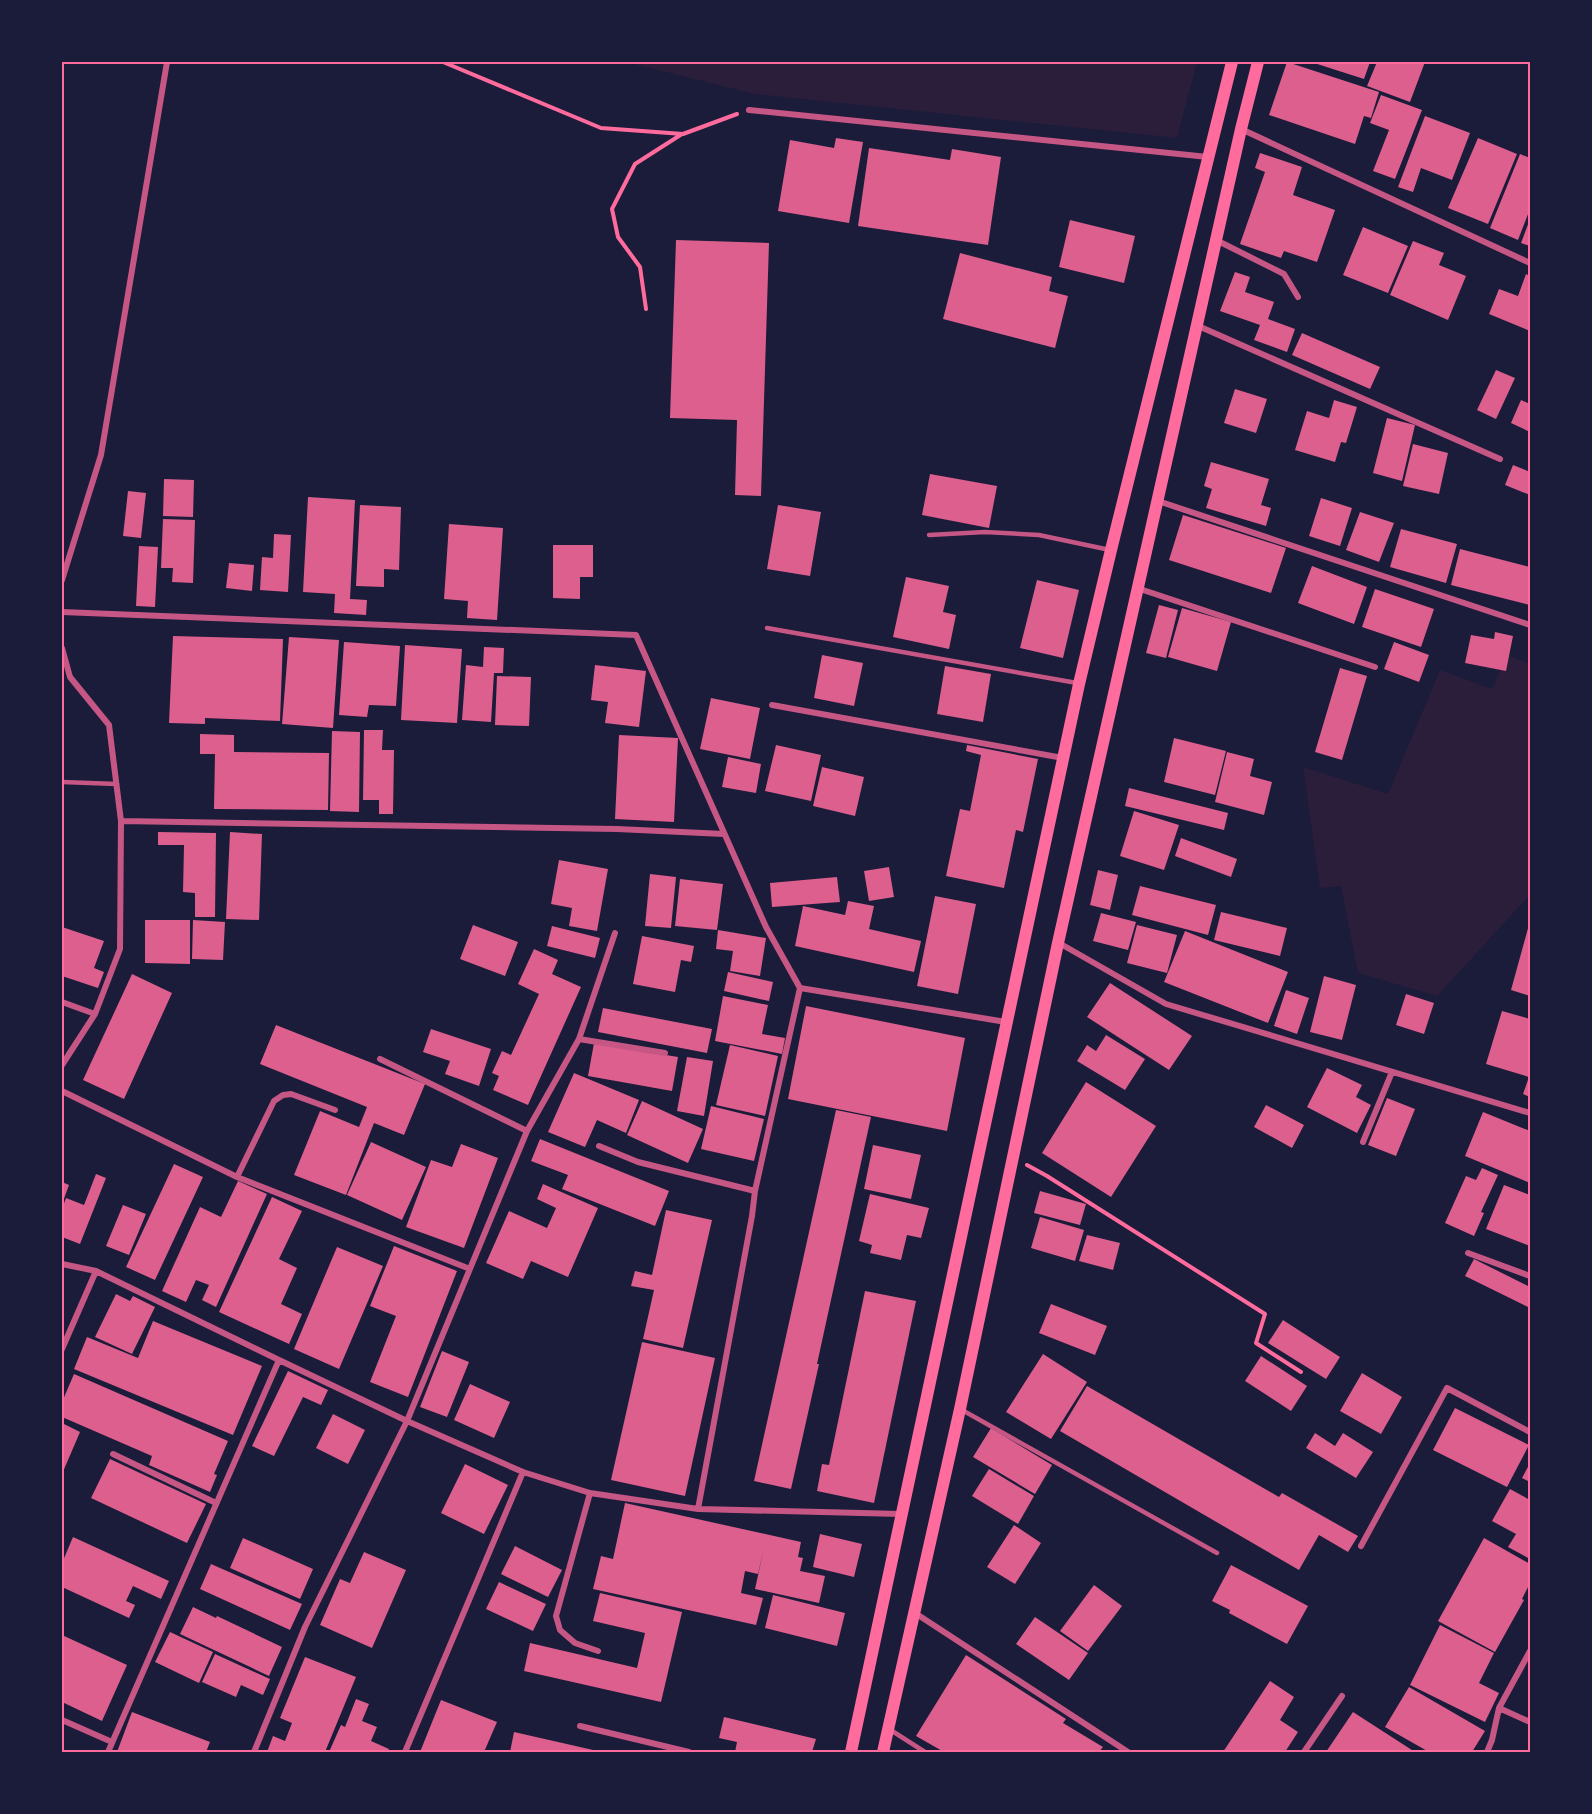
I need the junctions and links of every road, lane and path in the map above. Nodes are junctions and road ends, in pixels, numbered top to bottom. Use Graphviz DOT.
graph roads {
  1 [pos="167,62"];
  2 [pos="443,62"];
  3 [pos="1232,62"];
  4 [pos="1258,62"];
  5 [pos="748,110"];
  6 [pos="1241,129"];
  7 [pos="683,134"];
  8 [pos="1208,157"];
  9 [pos="1215,240"];
  10 [pos="1530,263"];
  11 [pos="1298,297"];
  12 [pos="646,309"];
  13 [pos="1196,325"];
  14 [pos="1500,459"];
  15 [pos="1157,501"];
  16 [pos="929,535"];
  17 [pos="1111,550"];
  18 [pos="62,579"];
  19 [pos="1137,588"];
  20 [pos="62,612"];
  21 [pos="1530,625"];
  22 [pos="767,628"];
  23 [pos="62,648"];
  24 [pos="1375,667"];
  25 [pos="1079,684"];
  26 [pos="772,705"];
  27 [pos="1063,758"];
  28 [pos="62,782"];
  29 [pos="117,784"];
  30 [pos="121,821"];
  31 [pos="724,834"];
  32 [pos="615,933"];
  33 [pos="1058,943"];
  34 [pos="800,988"];
  35 [pos="62,1002"];
  36 [pos="95,1014"];
  37 [pos="1008,1022"];
  38 [pos="579,1038"];
  39 [pos="665,1053"];
  40 [pos="380,1059"];
  41 [pos="62,1065"];
  42 [pos="1392,1072"];
  43 [pos="62,1091"];
  44 [pos="335,1110"];
  45 [pos="1530,1113"];
  46 [pos="527,1131"];
  47 [pos="1363,1142"];
  48 [pos="599,1146"];
  49 [pos="1013,1157"];
  50 [pos="237,1177"];
  51 [pos="755,1191"];
  52 [pos="1468,1253"];
  53 [pos="62,1264"];
  54 [pos="470,1269"];
  55 [pos="96,1271"];
  56 [pos="1530,1276"];
  57 [pos="62,1348"];
  58 [pos="279,1360"];
  59 [pos="1301,1372"];
  60 [pos="960,1409"];
  61 [pos="407,1421"];
  62 [pos="1530,1432"];
  63 [pos="113,1454"];
  64 [pos="524,1473"];
  65 [pos="590,1493"];
  66 [pos="216,1503"];
  67 [pos="698,1509"];
  68 [pos="902,1514"];
  69 [pos="1361,1546"];
  70 [pos="1217,1553"];
  71 [pos="915,1613"];
  72 [pos="598,1651"];
  73 [pos="1530,1651"];
  74 [pos="1342,1696"];
  75 [pos="1499,1708"];
  76 [pos="62,1720"];
  77 [pos="1530,1722"];
  78 [pos="580,1726"];
  79 [pos="889,1729"];
  80 [pos="112,1742"];
  81 [pos="108,1752"];
  82 [pos="254,1752"];
  83 [pos="405,1752"];
  84 [pos="689,1752"];
  85 [pos="851,1752"];
  86 [pos="883,1752"];
  87 [pos="925,1752"];
  88 [pos="1128,1752"];
  89 [pos="1304,1752"];
  90 [pos="1487,1752"];
  1 -- 18 [label="street"];
  2 -- 7 [label="path"];
  3 -- 8 [label="main road"];
  4 -- 6 [label="main road"];
  5 -- 7 [label="path"];
  5 -- 8 [label="street"];
  6 -- 9 [label="main road"];
  6 -- 10 [label="street"];
  7 -- 12 [label="path"];
  8 -- 17 [label="main road"];
  9 -- 11 [label="street"];
  9 -- 13 [label="main road"];
  13 -- 14 [label="street"];
  13 -- 15 [label="main road"];
  15 -- 19 [label="main road"];
  15 -- 21 [label="street"];
  16 -- 17 [label="lane"];
  17 -- 25 [label="main road"];
  19 -- 24 [label="street"];
  19 -- 33 [label="main road"];
  20 -- 31 [label="street"];
  22 -- 25 [label="lane"];
  23 -- 29 [label="street"];
  25 -- 27 [label="main road"];
  26 -- 27 [label="street"];
  27 -- 37 [label="main road"];
  28 -- 29 [label="lane"];
  29 -- 30 [label="street"];
  30 -- 31 [label="street"];
  30 -- 36 [label="street"];
  31 -- 34 [label="street"];
  32 -- 38 [label="street"];
  33 -- 42 [label="street"];
  33 -- 49 [label="main road"];
  34 -- 37 [label="street"];
  34 -- 51 [label="street"];
  35 -- 36 [label="street"];
  36 -- 41 [label="street"];
  37 -- 68 [label="main road"];
  38 -- 39 [label="street"];
  38 -- 46 [label="street"];
  40 -- 46 [label="street"];
  42 -- 45 [label="street"];
  42 -- 47 [label="street"];
  43 -- 50 [label="street"];
  44 -- 50 [label="street"];
  46 -- 54 [label="street"];
  48 -- 51 [label="street"];
  49 -- 59 [label="path"];
  49 -- 60 [label="main road"];
  50 -- 54 [label="street"];
  51 -- 67 [label="street"];
  52 -- 56 [label="street"];
  53 -- 55 [label="street"];
  54 -- 61 [label="street"];
  55 -- 57 [label="street"];
  55 -- 58 [label="street"];
  58 -- 61 [label="street"];
  58 -- 66 [label="street"];
  60 -- 70 [label="lane"];
  60 -- 71 [label="main road"];
  61 -- 64 [label="street"];
  61 -- 82 [label="street"];
  62 -- 69 [label="street"];
  63 -- 66 [label="street"];
  64 -- 65 [label="street"];
  64 -- 83 [label="street"];
  65 -- 67 [label="street"];
  65 -- 72 [label="street"];
  66 -- 80 [label="street"];
  67 -- 68 [label="street"];
  68 -- 85 [label="main road"];
  71 -- 79 [label="main road"];
  71 -- 88 [label="street"];
  73 -- 75 [label="street"];
  74 -- 89 [label="street"];
  75 -- 77 [label="street"];
  75 -- 90 [label="street"];
  76 -- 80 [label="street"];
  78 -- 84 [label="street"];
  79 -- 86 [label="main road"];
  79 -- 87 [label="lane"];
  80 -- 81 [label="street"];
}
